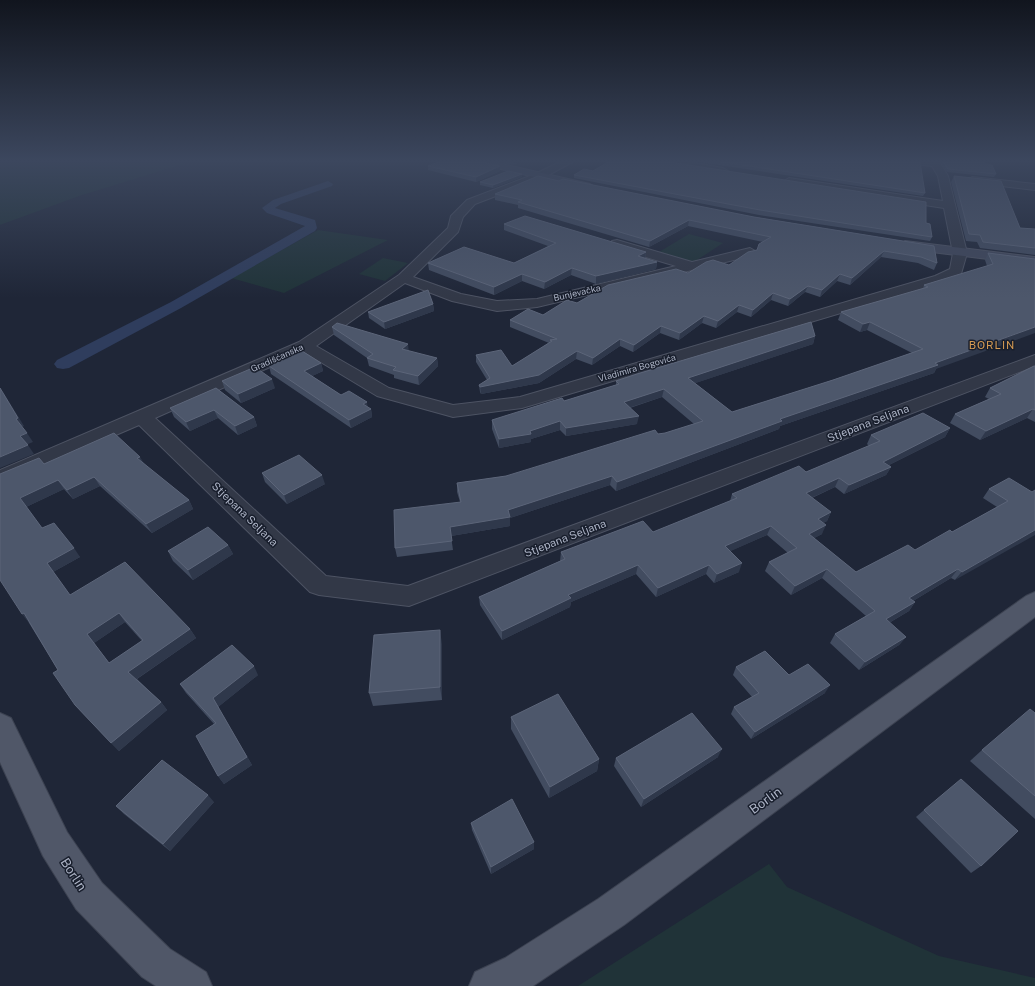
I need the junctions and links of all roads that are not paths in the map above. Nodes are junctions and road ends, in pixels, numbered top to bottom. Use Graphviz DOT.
graph roads {
  1 [pos="467,206"];
  2 [pos="948,206"];
  3 [pos="603,239"];
  4 [pos="891,242"];
  5 [pos="750,252"];
  6 [pos="960,253"];
  7 [pos="1035,261"];
  8 [pos="693,266"];
  9 [pos="404,278"];
  10 [pos="305,346"];
  11 [pos="1035,360"];
  12 [pos="141,416"];
  13 [pos="0,478"];
  14 [pos="1035,604"];
  15 [pos="0,728"];
  16 [pos="192,986"];
  17 [pos="489,986"];
  1 -- 9 [label="street, Gradišćanska"];
  2 -- 6 [label="street"];
  3 -- 8 [label="street"];
  4 -- 6 [label="main road"];
  5 -- 8 [label="street, Bunjevačka"];
  6 -- 7 [label="main road"];
  6 -- 10 [label="street, Vladimira Bogovića"];
  8 -- 9 [label="street, Bunjevačka"];
  9 -- 10 [label="street, Gradišćanska"];
  10 -- 12 [label="street, Gradišćanska"];
  11 -- 12 [label="street, Stjepana Seljana"];
  12 -- 13 [label="street, Gradišćanska"];
  14 -- 17 [label="main road, Borlin"];
  15 -- 16 [label="main road, Borlin"];
}
